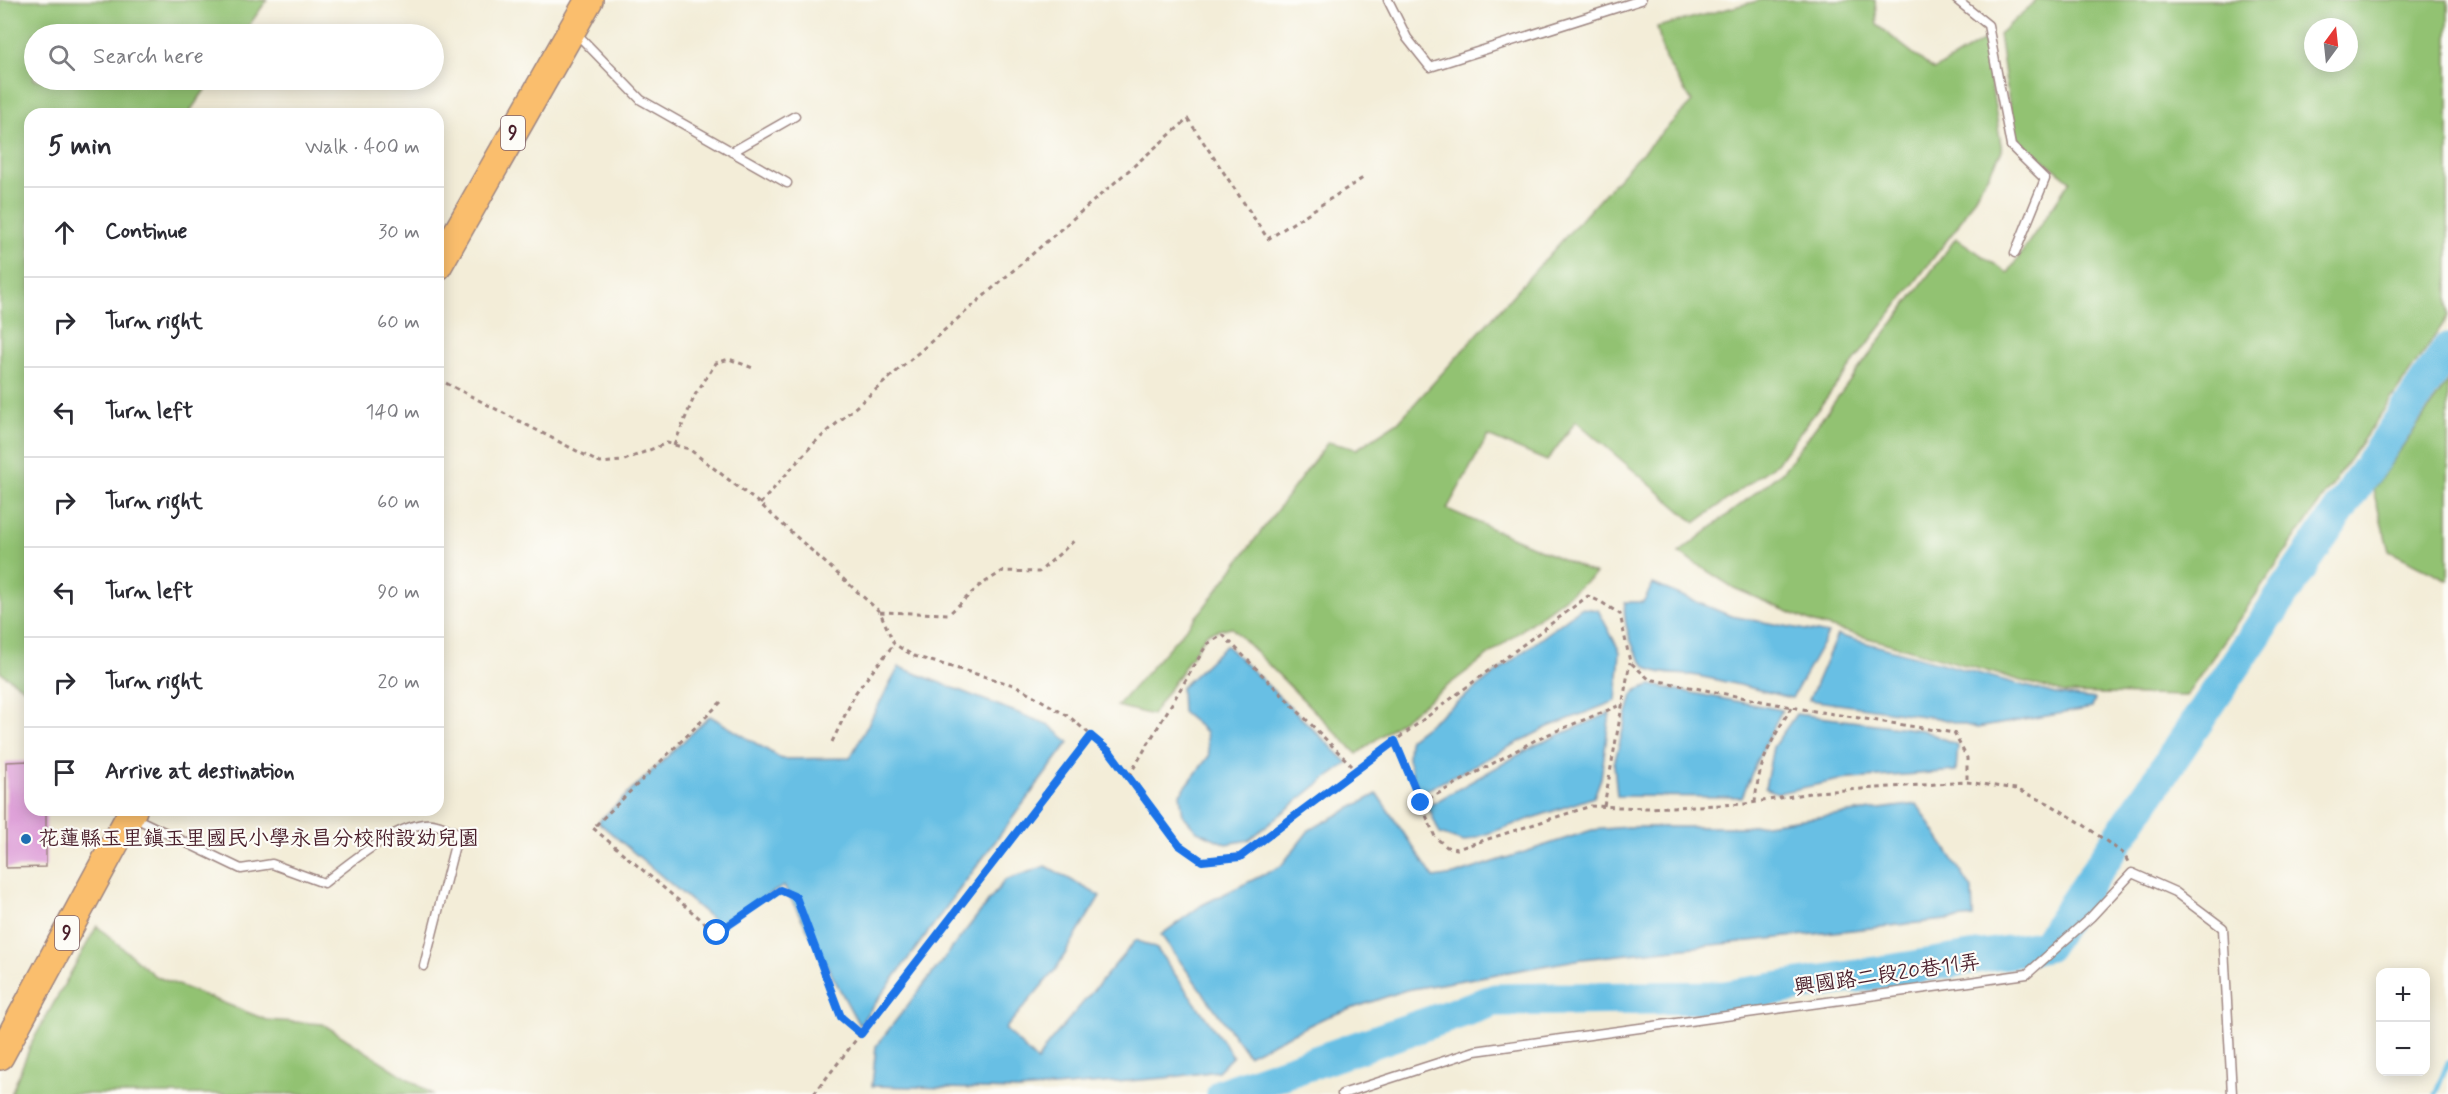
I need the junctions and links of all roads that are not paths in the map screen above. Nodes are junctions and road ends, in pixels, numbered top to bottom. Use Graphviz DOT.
graph roads {
  1 [pos="569,0"];
  2 [pos="589,0"];
  3 [pos="1388,0"];
  4 [pos="1641,0"];
  5 [pos="1957,0"];
  6 [pos="572,29"];
  7 [pos="795,116"];
  8 [pos="732,152"];
  9 [pos="787,183"];
  10 [pos="444,221"];
  11 [pos="2015,253"];
  12 [pos="444,255"];
  13 [pos="124,816"];
  14 [pos="124,816"];
  15 [pos="134,816"];
  16 [pos="424,966"];
  17 [pos="0,1023"];
  18 [pos="0,1056"];
  19 [pos="1342,1094"];
  20 [pos="2232,1094"];
  1 -- 10 [label="main road, 9"];
  2 -- 6 [label="main road, 9"];
  3 -- 4 [label="lane"];
  5 -- 11 [label="lane"];
  6 -- 8 [label="lane"];
  6 -- 12 [label="main road, 9"];
  7 -- 8 [label="lane"];
  8 -- 9 [label="lane"];
  13 -- 17 [label="main road, 9"];
  14 -- 18 [label="main road, 9"];
  15 -- 16 [label="lane"];
  19 -- 20 [label="lane, 興國路二段20巷11弄"];
}
